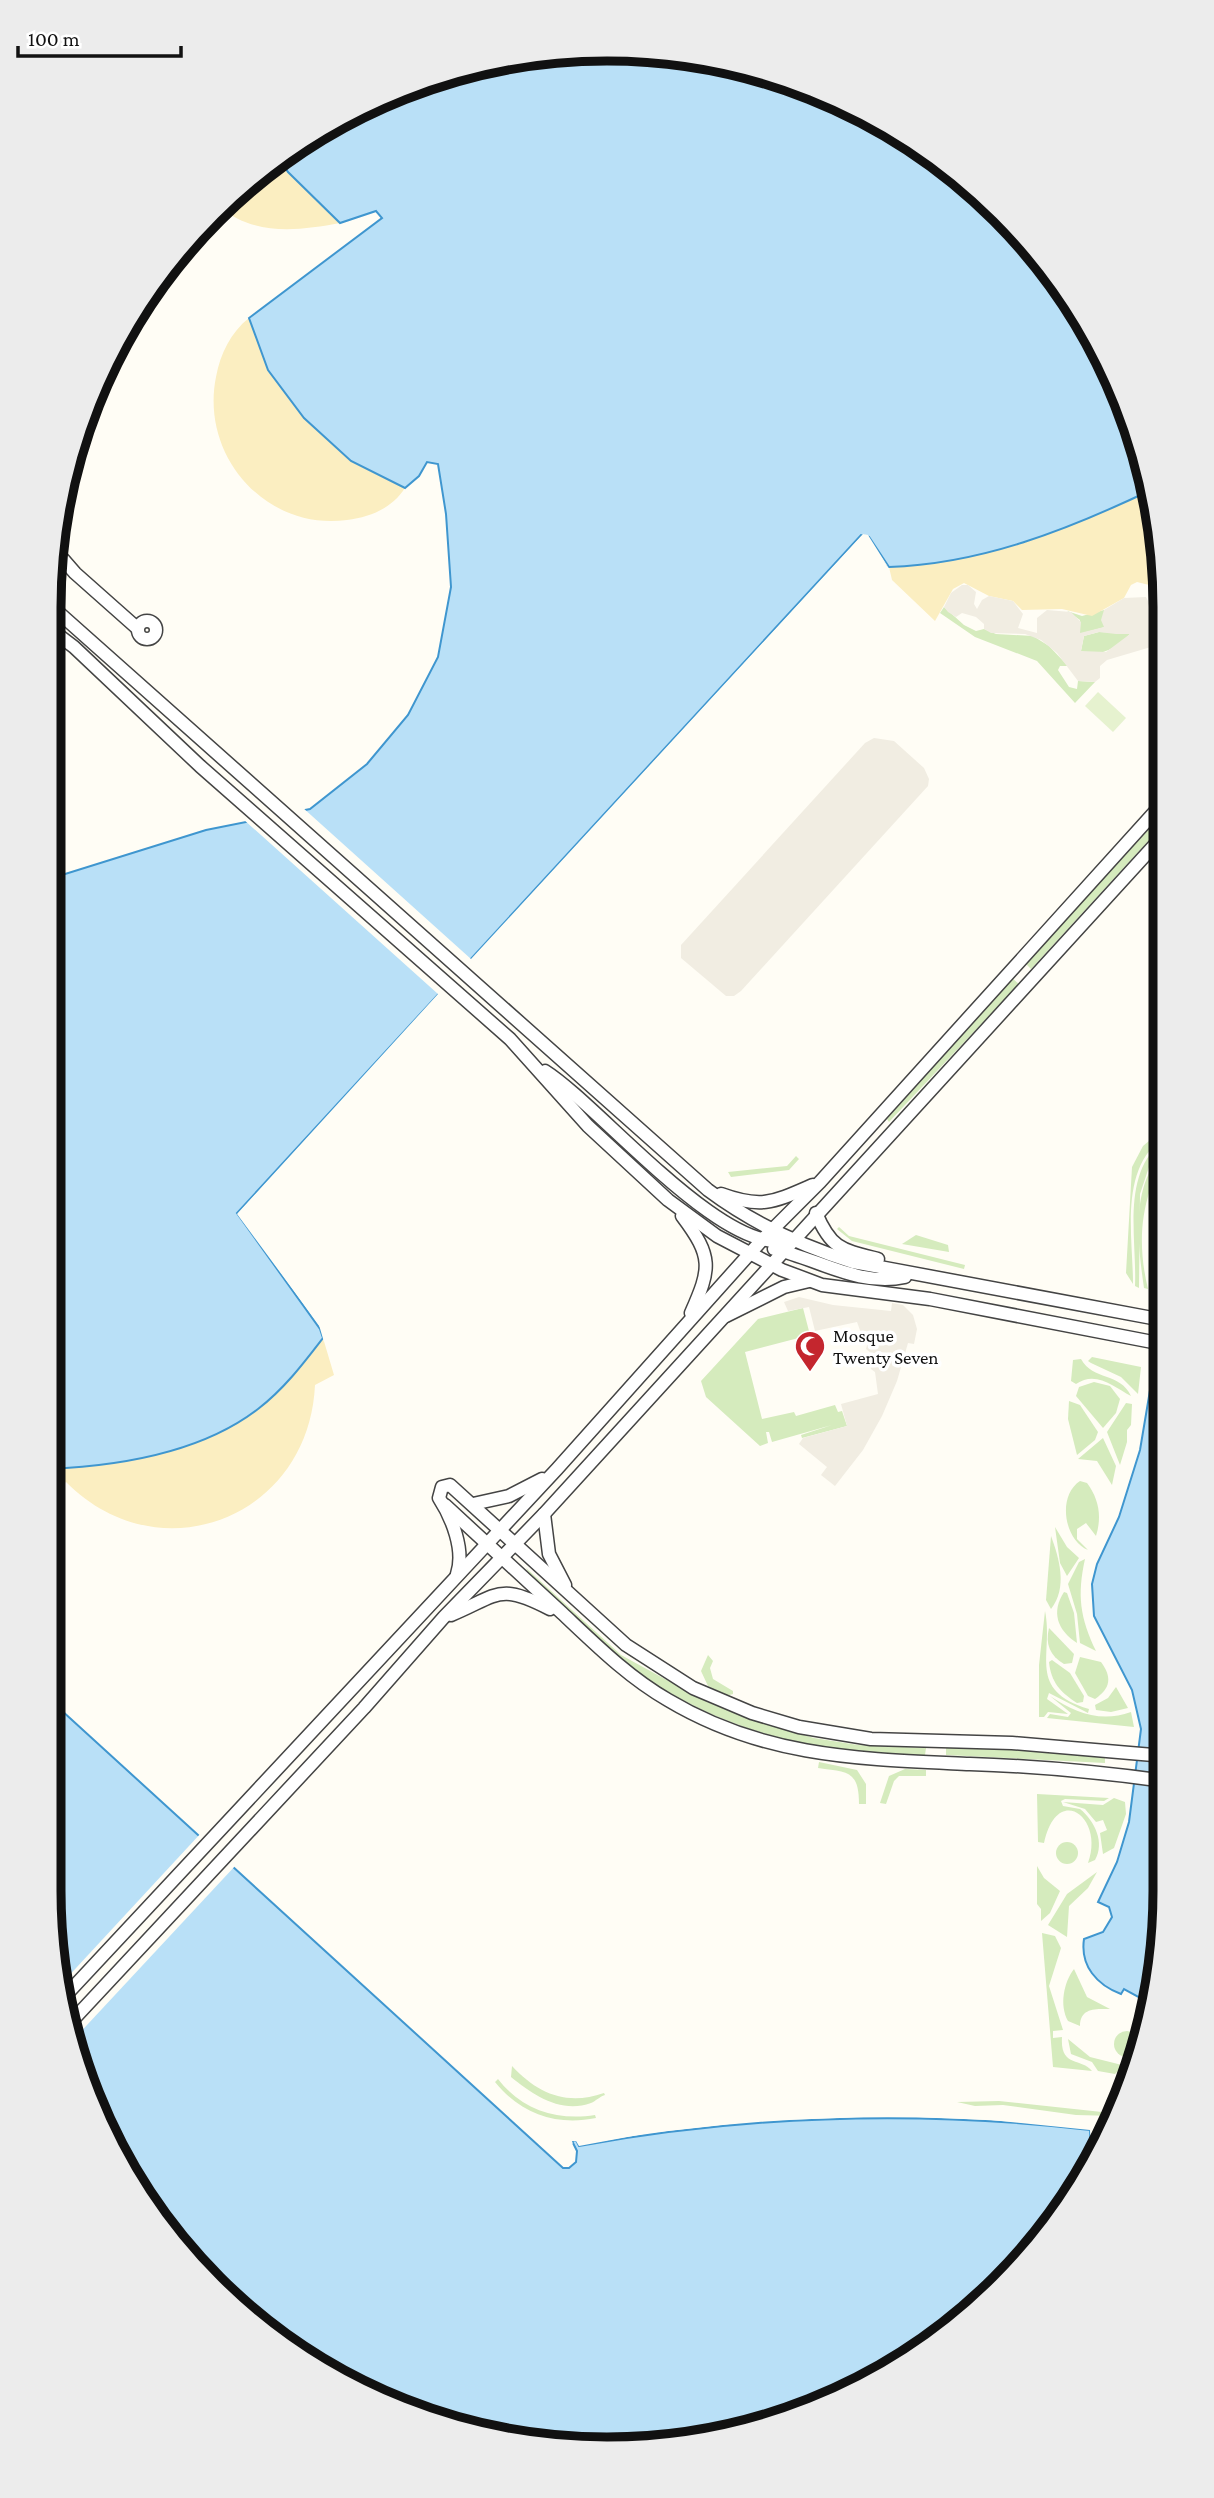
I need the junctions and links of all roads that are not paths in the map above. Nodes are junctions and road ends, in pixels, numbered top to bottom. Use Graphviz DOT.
graph roads {
  1 [pos="63,560"];
  2 [pos="61,614"];
  3 [pos="138,628"];
  4 [pos="61,638"];
  5 [pos="1153,814"];
  6 [pos="1153,847"];
  7 [pos="533,1064"];
  8 [pos="820,1182"];
  9 [pos="708,1190"];
  10 [pos="668,1200"];
  11 [pos="816,1213"];
  12 [pos="772,1230"];
  13 [pos="793,1239"];
  14 [pos="761,1241"];
  15 [pos="782,1251"];
  16 [pos="750,1254"];
  17 [pos="769,1264"];
  18 [pos="912,1275"];
  19 [pos="810,1281"];
  20 [pos="1153,1318"];
  21 [pos="719,1319"];
  22 [pos="685,1326"];
  23 [pos="1153,1342"];
  24 [pos="558,1469"];
  25 [pos="443,1504"];
  26 [pos="473,1504"];
  27 [pos="544,1514"];
  28 [pos="501,1530"];
  29 [pos="515,1543"];
  30 [pos="487,1544"];
  31 [pos="502,1558"];
  32 [pos="456,1576"];
  33 [pos="575,1600"];
  34 [pos="565,1616"];
  35 [pos="444,1617"];
  36 [pos="1153,1755"];
  37 [pos="1153,1779"];
  38 [pos="71,1990"];
  39 [pos="76,2016"];
  1 -- 3 [label="street"];
  2 -- 9 [label="street"];
  4 -- 7 [label="street"];
  5 -- 8 [label="street"];
  6 -- 11 [label="street"];
  7 -- 10 [label="street"];
  7 -- 14 [label="street"];
  8 -- 9 [label="street"];
  8 -- 12 [label="street"];
  9 -- 12 [label="street"];
  10 -- 16 [label="street"];
  10 -- 22 [label="street"];
  11 -- 13 [label="street"];
  11 -- 18 [label="street"];
  12 -- 13 [label="street"];
  12 -- 14 [label="street"];
  13 -- 14 [label="street"];
  13 -- 15 [label="street"];
  13 -- 18 [label="street"];
  14 -- 16 [label="street"];
  15 -- 16 [label="street"];
  15 -- 17 [label="street"];
  15 -- 18 [label="street"];
  16 -- 17 [label="street"];
  16 -- 22 [label="street"];
  17 -- 19 [label="street"];
  17 -- 21 [label="street"];
  18 -- 20 [label="street"];
  19 -- 21 [label="street"];
  19 -- 23 [label="street"];
  21 -- 27 [label="street"];
  22 -- 24 [label="street"];
  24 -- 26 [label="street"];
  24 -- 28 [label="street"];
  25 -- 26 [label="street"];
  25 -- 30 [label="street"];
  25 -- 32 [label="street"];
  26 -- 28 [label="street"];
  27 -- 29 [label="street"];
  27 -- 33 [label="street"];
  28 -- 29 [label="street"];
  28 -- 30 [label="street"];
  29 -- 31 [label="street"];
  29 -- 33 [label="street"];
  30 -- 31 [label="street"];
  30 -- 32 [label="street"];
  31 -- 34 [label="street"];
  31 -- 35 [label="street"];
  32 -- 38 [label="street"];
  33 -- 36 [label="street"];
  34 -- 35 [label="street"];
  34 -- 37 [label="street"];
  35 -- 39 [label="street"];
}
